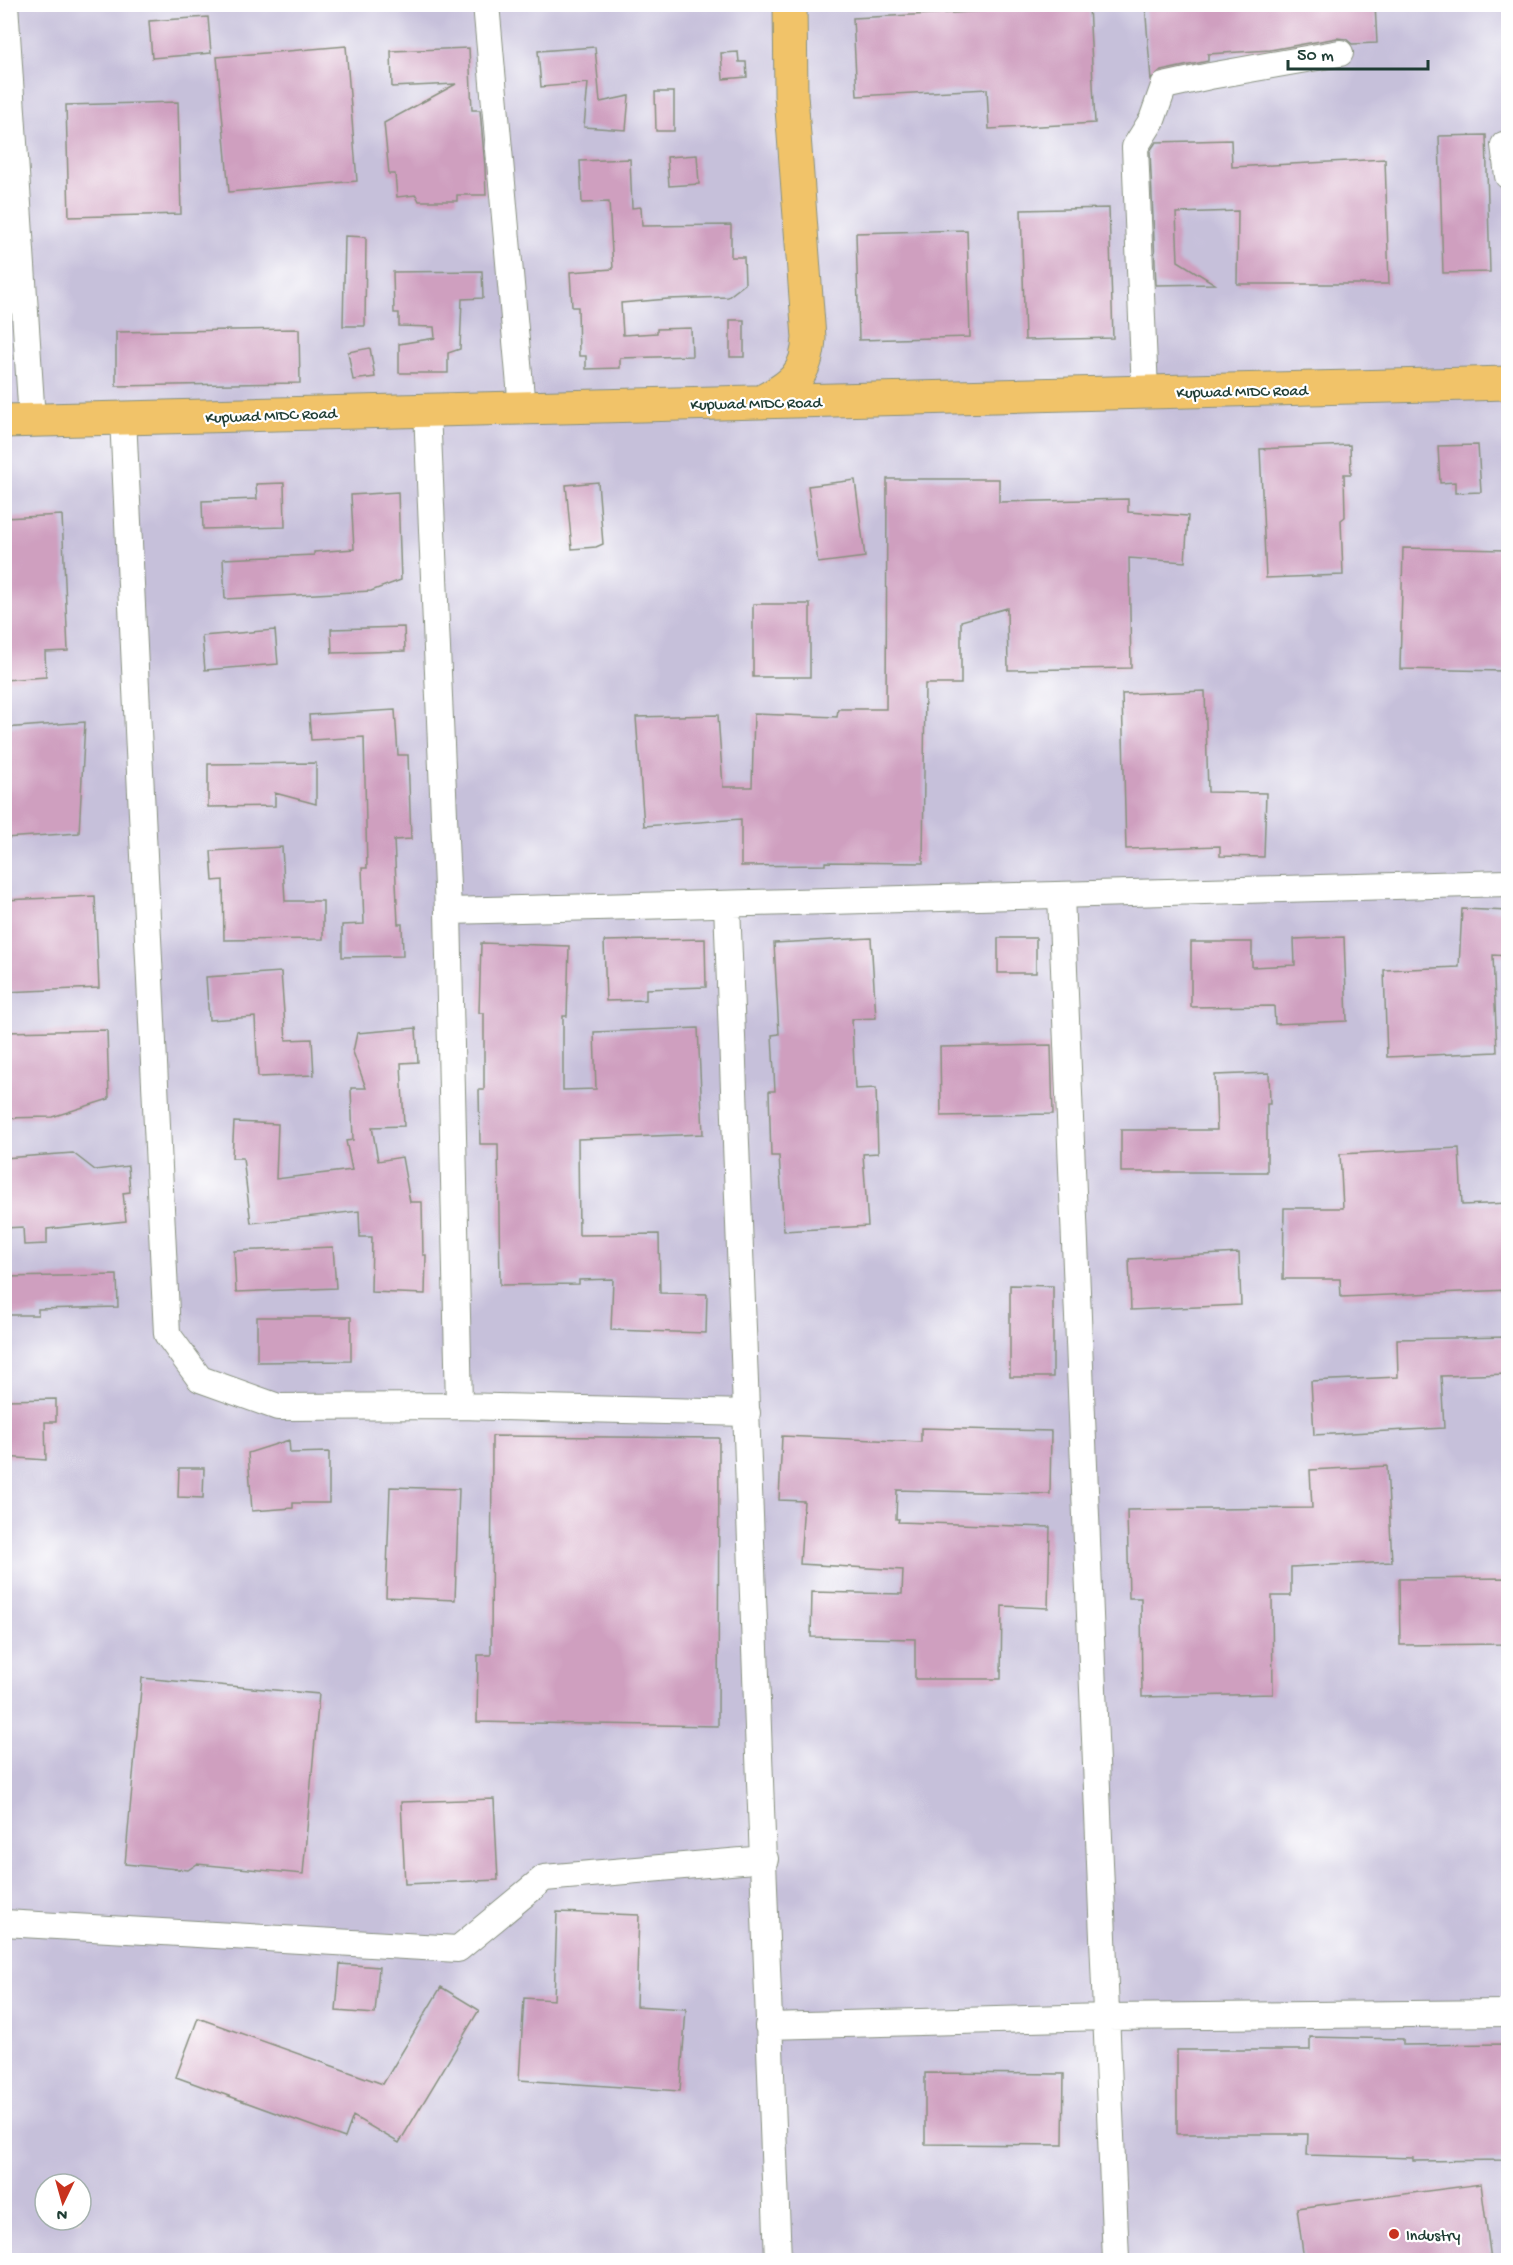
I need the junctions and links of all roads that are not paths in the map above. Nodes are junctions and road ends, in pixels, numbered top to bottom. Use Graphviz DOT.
graph roads {
  1 [pos="5,4"];
  2 [pos="486,4"];
  3 [pos="790,4"];
  4 [pos="1340,53"];
  5 [pos="1504,145"];
  6 [pos="1509,176"];
  7 [pos="1509,383"];
  8 [pos="1145,392"];
  9 [pos="761,402"];
  10 [pos="522,408"];
  11 [pos="427,410"];
  12 [pos="123,418"];
  13 [pos="18,421"];
  14 [pos="1509,883"];
  15 [pos="1061,895"];
  16 [pos="727,904"];
  17 [pos="448,911"];
  18 [pos="459,1406"];
  19 [pos="747,1413"];
  20 [pos="765,1859"];
  21 [pos="4,1923"];
  22 [pos="1509,2013"];
  23 [pos="1106,2017"];
  24 [pos="768,2026"];
  25 [pos="778,2260"];
  26 [pos="1116,2260"];
  1 -- 13 [label="street"];
  2 -- 10 [label="street"];
  3 -- 9 [label="main road"];
  4 -- 8 [label="street"];
  5 -- 6 [label="street"];
  7 -- 8 [label="main road, Kupwad MIDC Road"];
  8 -- 9 [label="main road, Kupwad MIDC Road"];
  9 -- 10 [label="main road, Kupwad MIDC Road"];
  10 -- 11 [label="main road, Kupwad MIDC Road"];
  11 -- 12 [label="main road, Kupwad MIDC Road"];
  11 -- 17 [label="street"];
  12 -- 13 [label="main road, Kupwad MIDC Road"];
  12 -- 18 [label="street"];
  14 -- 15 [label="street"];
  15 -- 16 [label="street"];
  15 -- 23 [label="street"];
  16 -- 17 [label="street"];
  16 -- 19 [label="street"];
  17 -- 18 [label="street"];
  18 -- 19 [label="street"];
  19 -- 20 [label="street"];
  20 -- 21 [label="street"];
  20 -- 24 [label="street"];
  22 -- 23 [label="street"];
  23 -- 24 [label="street"];
  23 -- 26 [label="street"];
  24 -- 25 [label="street"];
}
